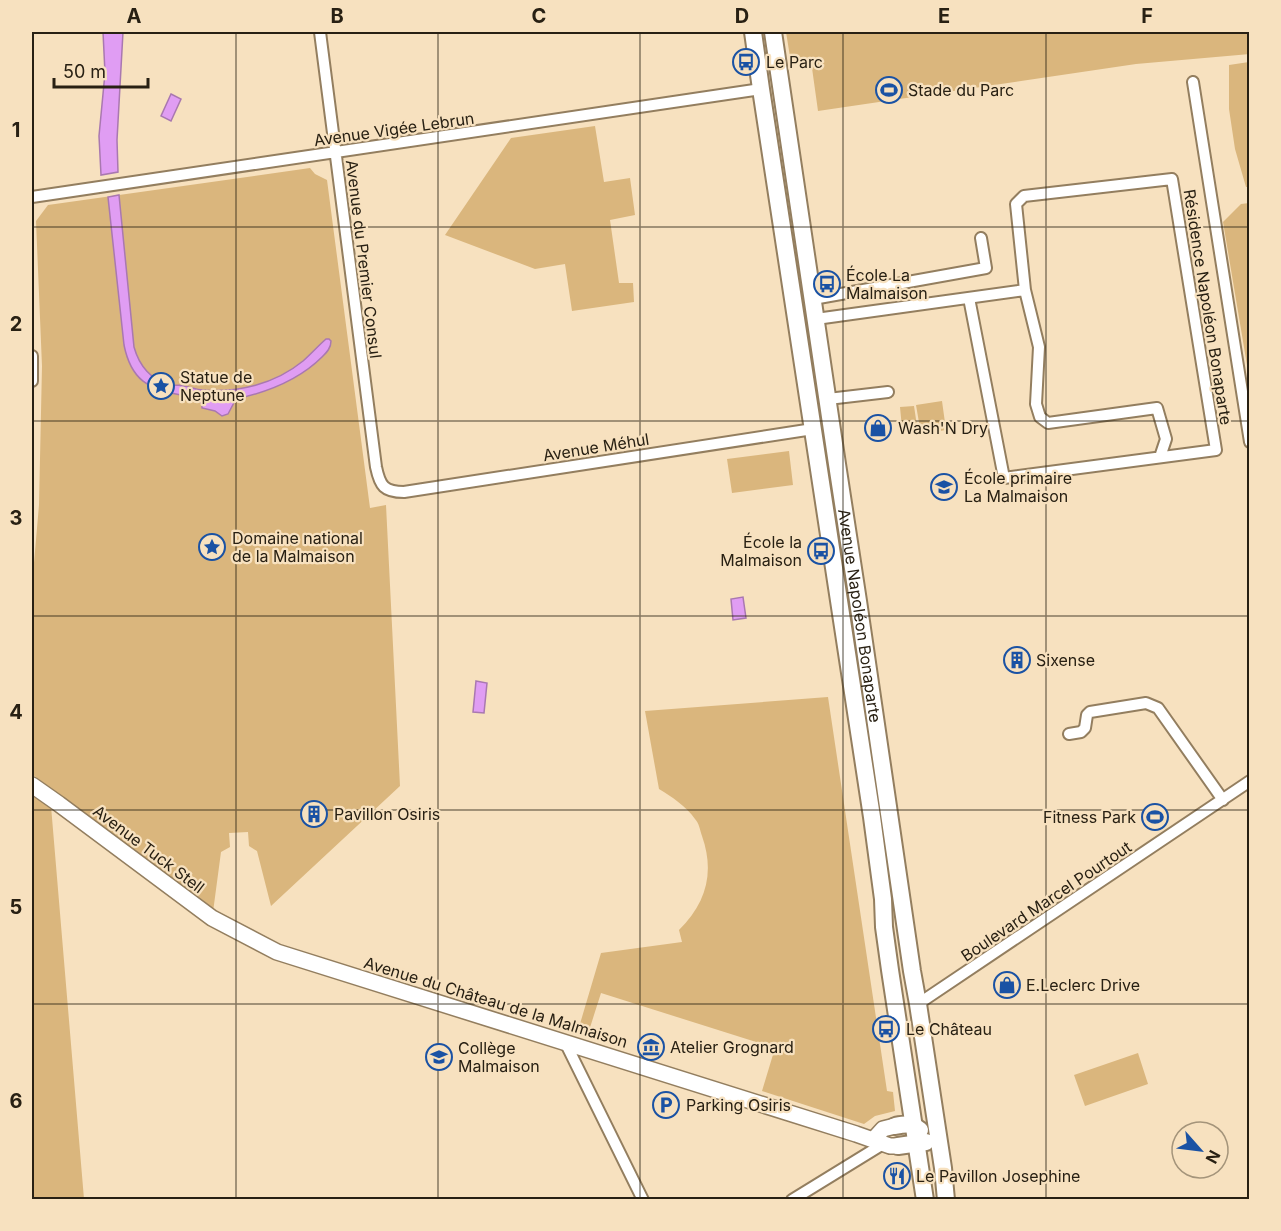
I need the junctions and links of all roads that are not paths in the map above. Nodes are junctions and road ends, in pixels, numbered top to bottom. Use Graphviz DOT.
graph roads {
  1 [pos="320,32"];
  2 [pos="753,32"];
  3 [pos="773,32"];
  4 [pos="1193,82"];
  5 [pos="760,89"];
  6 [pos="336,152"];
  7 [pos="32,196"];
  8 [pos="981,238"];
  9 [pos="790,282"];
  10 [pos="1025,290"];
  11 [pos="812,292"];
  12 [pos="969,298"];
  13 [pos="816,319"];
  14 [pos="32,356"];
  15 [pos="32,381"];
  16 [pos="888,392"];
  17 [pos="828,399"];
  18 [pos="813,429"];
  19 [pos="1250,442"];
  20 [pos="1160,457"];
  21 [pos="384,488"];
  22 [pos="1069,734"];
  23 [pos="1250,781"];
  24 [pos="32,785"];
  25 [pos="1223,800"];
  26 [pos="883,899"];
  27 [pos="247,938"];
  28 [pos="918,1004"];
  29 [pos="897,1018"];
  30 [pos="565,1042"];
  31 [pos="913,1125"];
  32 [pos="895,1126"];
  33 [pos="927,1142"];
  34 [pos="885,1143"];
  35 [pos="643,1200"];
  36 [pos="792,1200"];
  37 [pos="925,1200"];
  38 [pos="939,1200"];
  39 [pos="946,1200"];
  1 -- 6 [label="street, Avenue du Premier Consul"];
  2 -- 5 [label="main road, Avenue Napoléon Bonaparte"];
  3 -- 11 [label="main road, Avenue Napoléon Bonaparte"];
  4 -- 19 [label="street"];
  5 -- 6 [label="street, Avenue Vigée Lebrun"];
  5 -- 9 [label="main road, Avenue Napoléon Bonaparte"];
  6 -- 7 [label="street, Avenue Vigée Lebrun"];
  6 -- 21 [label="street, Avenue du Premier Consul"];
  8 -- 11 [label="street"];
  9 -- 11 [label="main road"];
  9 -- 18 [label="main road, Avenue Napoléon Bonaparte"];
  10 -- 12 [label="street"];
  10 -- 20 [label="street, Résidence Napoléon Bonaparte"];
  10 -- 20 [label="street, Résidence Napoléon Bonaparte"];
  11 -- 13 [label="main road, Avenue Napoléon Bonaparte"];
  12 -- 13 [label="street"];
  12 -- 20 [label="street, Résidence Napoléon Bonaparte"];
  13 -- 17 [label="main road, Avenue Napoléon Bonaparte"];
  14 -- 15 [label="street"];
  16 -- 17 [label="street"];
  17 -- 28 [label="main road, Avenue Napoléon Bonaparte"];
  18 -- 21 [label="street, Avenue Méhul"];
  18 -- 26 [label="main road, Avenue Napoléon Bonaparte"];
  22 -- 25 [label="street"];
  23 -- 25 [label="street, Boulevard Marcel Pourtout"];
  24 -- 27 [label="street, Avenue Tuck Stell"];
  25 -- 28 [label="street, Boulevard Marcel Pourtout"];
  26 -- 28 [label="main road"];
  26 -- 29 [label="main road, Avenue Napoléon Bonaparte"];
  27 -- 30 [label="street, Avenue du Château de la Malmaison"];
  28 -- 29 [label="main road"];
  28 -- 33 [label="main road, Avenue Napoléon Bonaparte"];
  29 -- 31 [label="main road, Avenue Napoléon Bonaparte"];
  30 -- 34 [label="street, Avenue du Château de la Malmaison"];
  30 -- 35 [label="street"];
  31 -- 32 [label="main road"];
  31 -- 33 [label="main road"];
  32 -- 34 [label="street"];
  33 -- 34 [label="main road"];
  33 -- 37 [label="main road, Avenue Napoléon Bonaparte"];
  33 -- 38 [label="main road"];
  33 -- 39 [label="main road, Avenue Napoléon Bonaparte"];
  34 -- 36 [label="street"];
}
